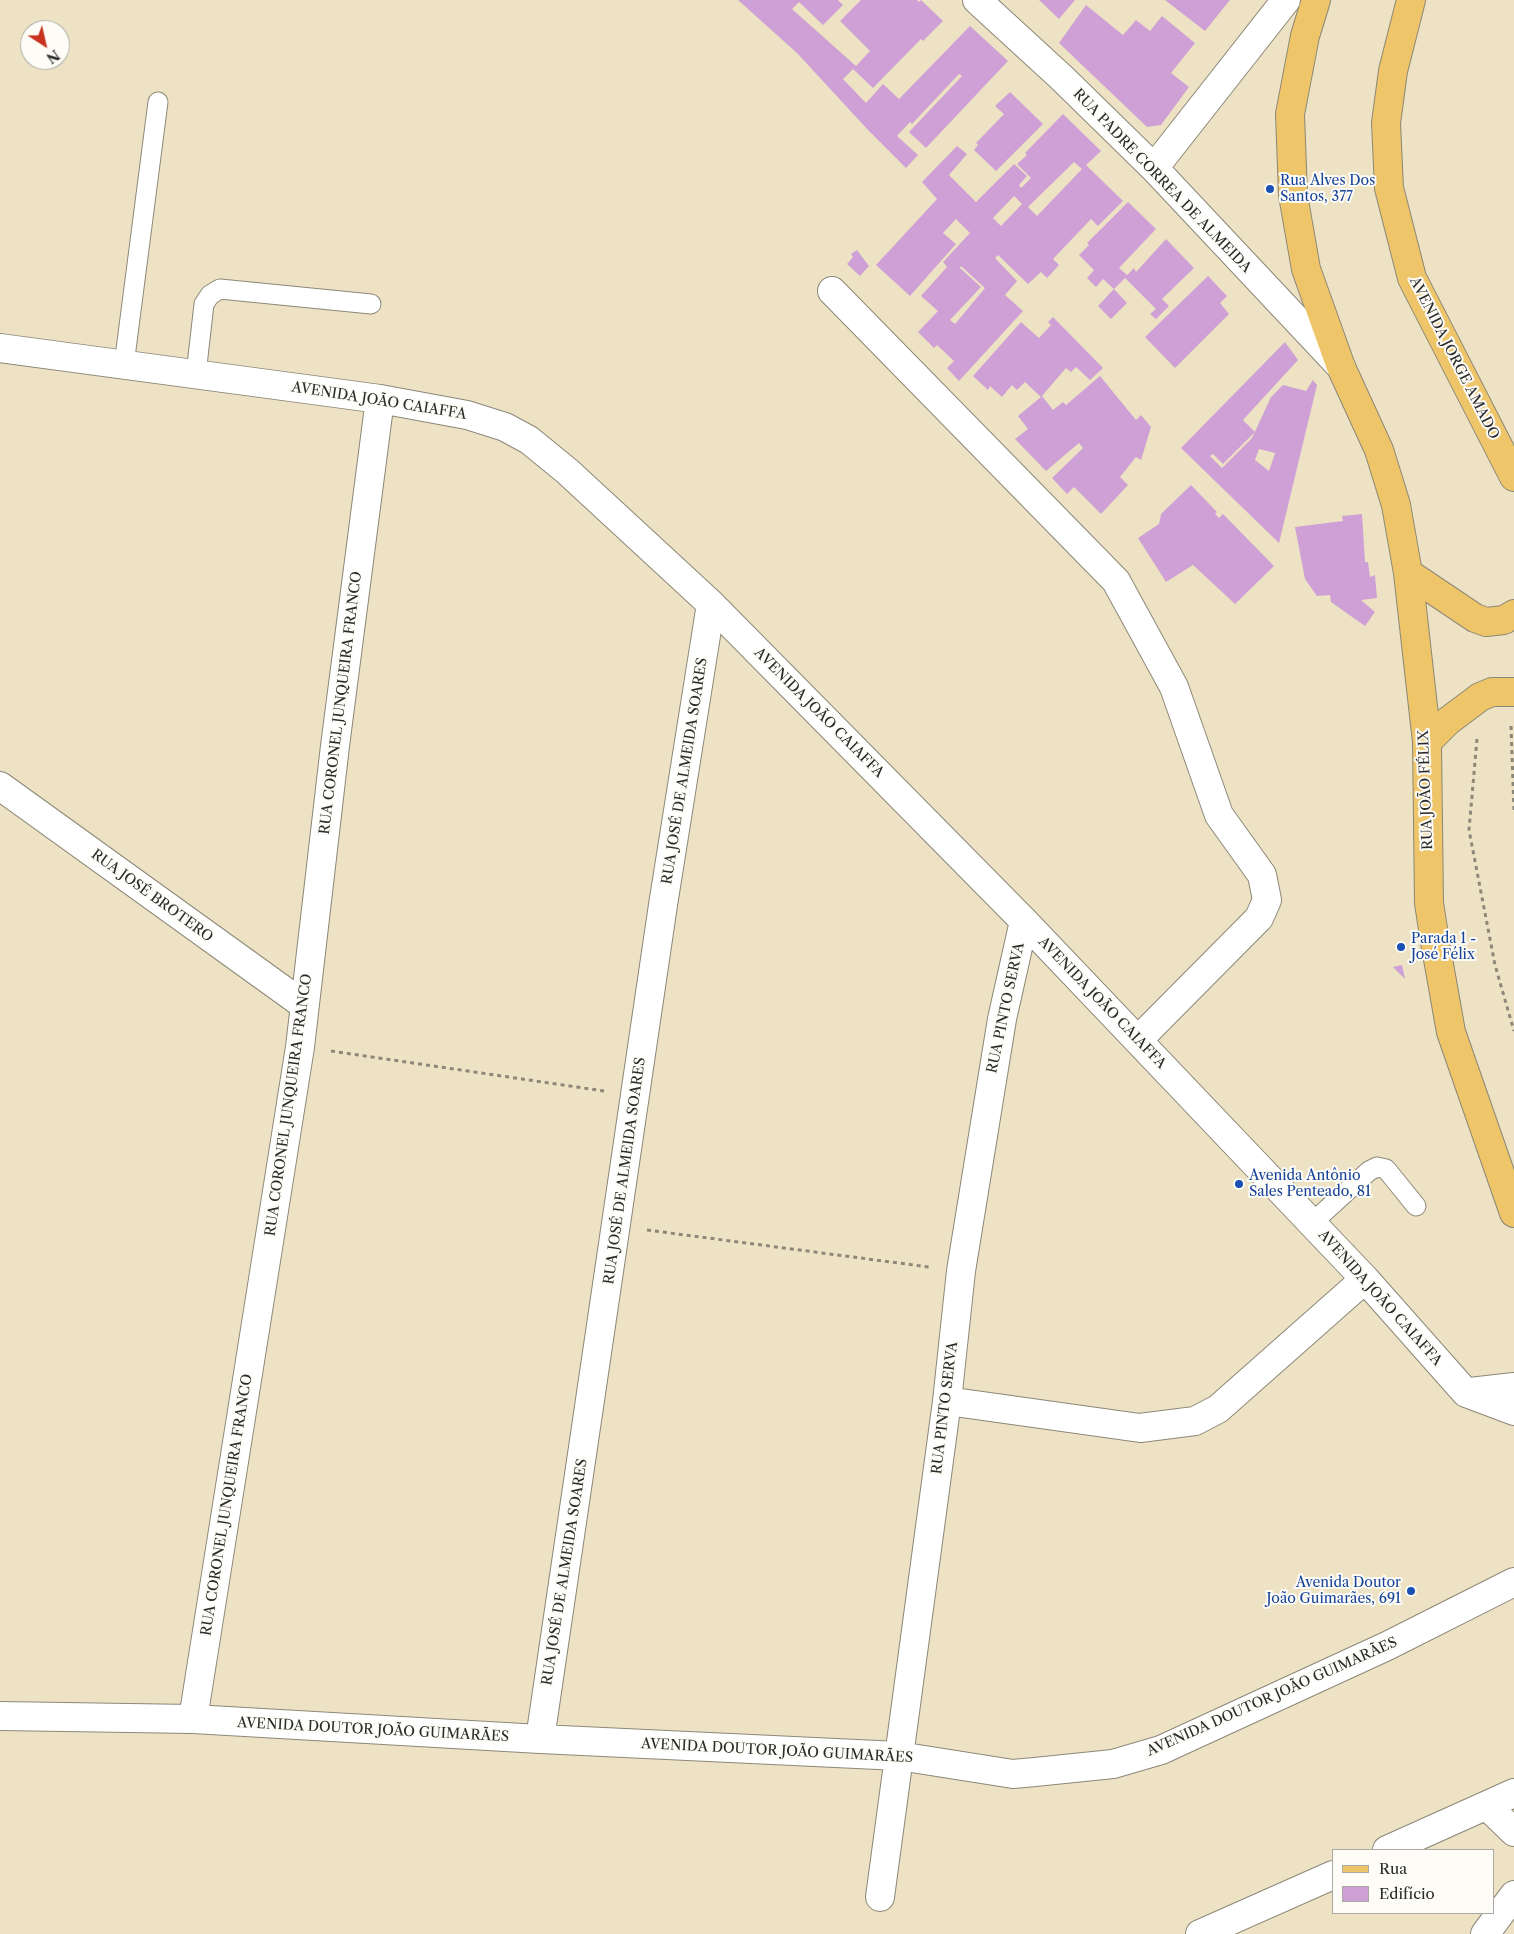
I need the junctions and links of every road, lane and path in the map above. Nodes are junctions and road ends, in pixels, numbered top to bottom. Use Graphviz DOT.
graph roads {
  1 [pos="977,0"];
  2 [pos="1286,0"];
  3 [pos="1316,0"];
  4 [pos="1411,0"];
  5 [pos="158,102"];
  6 [pos="1154,168"];
  7 [pos="832,291"];
  8 [pos="371,304"];
  9 [pos="0,348"];
  10 [pos="124,365"];
  11 [pos="1341,367"];
  12 [pos="196,374"];
  13 [pos="380,399"];
  14 [pos="1514,477"];
  15 [pos="1408,573"];
  16 [pos="712,604"];
  17 [pos="1514,614"];
  18 [pos="1514,692"];
  19 [pos="1480,697"];
  20 [pos="1504,725"];
  21 [pos="1426,742"];
  22 [pos="0,786"];
  23 [pos="1514,811"];
  24 [pos="1024,921"];
  25 [pos="304,1005"];
  26 [pos="1514,1031"];
  27 [pos="1138,1040"];
  28 [pos="300,1048"];
  29 [pos="638,1091"];
  30 [pos="1416,1206"];
  31 [pos="1514,1213"];
  32 [pos="1312,1223"];
  33 [pos="617,1228"];
  34 [pos="961,1271"];
  35 [pos="1365,1279"];
  36 [pos="1514,1387"];
  37 [pos="1466,1393"];
  38 [pos="947,1401"];
  39 [pos="1514,1412"];
  40 [pos="1514,1582"];
  41 [pos="0,1716"];
  42 [pos="193,1719"];
  43 [pos="540,1739"];
  44 [pos="898,1756"];
  45 [pos="1514,1793"];
  46 [pos="1487,1806"];
  47 [pos="1514,1832"];
  48 [pos="1389,1849"];
  49 [pos="1332,1875"];
  50 [pos="1514,1895"];
  51 [pos="880,1898"];
  52 [pos="1200,1934"];
  53 [pos="1485,1934"];
  1 -- 6 [label="street, RUA PADRE CORREA DE ALMEIDA"];
  2 -- 6 [label="street"];
  3 -- 11 [label="main road, RUA JOÃO FÉLIX"];
  4 -- 14 [label="main road, AVENIDA JORGE AMADO"];
  5 -- 10 [label="lane"];
  6 -- 11 [label="street, RUA PADRE CORREA DE ALMEIDA"];
  7 -- 27 [label="street"];
  8 -- 12 [label="lane"];
  9 -- 10 [label="street, AVENIDA JOÃO CAIAFFA"];
  10 -- 12 [label="street, AVENIDA JOÃO CAIAFFA"];
  11 -- 15 [label="main road, RUA JOÃO FÉLIX"];
  12 -- 13 [label="street, AVENIDA JOÃO CAIAFFA"];
  13 -- 16 [label="street, AVENIDA JOÃO CAIAFFA"];
  13 -- 25 [label="street, RUA CORONEL JUNQUEIRA FRANCO"];
  15 -- 17 [label="main road"];
  15 -- 21 [label="main road, RUA JOÃO FÉLIX"];
  16 -- 24 [label="street, AVENIDA JOÃO CAIAFFA"];
  16 -- 29 [label="street, RUA JOSÉ DE ALMEIDA SOARES"];
  18 -- 19 [label="main road"];
  19 -- 21 [label="main road"];
  19 -- 26 [label="path"];
  20 -- 23 [label="path"];
  21 -- 31 [label="main road, RUA JOÃO FÉLIX"];
  22 -- 25 [label="street, RUA JOSÉ BROTERO"];
  24 -- 27 [label="street, AVENIDA JOÃO CAIAFFA"];
  24 -- 34 [label="street, RUA PINTO SERVA"];
  25 -- 28 [label="street, RUA CORONEL JUNQUEIRA FRANCO"];
  27 -- 32 [label="street, AVENIDA JOÃO CAIAFFA"];
  28 -- 29 [label="path"];
  28 -- 42 [label="street, RUA CORONEL JUNQUEIRA FRANCO"];
  29 -- 33 [label="street, RUA JOSÉ DE ALMEIDA SOARES"];
  30 -- 32 [label="lane"];
  32 -- 35 [label="street, AVENIDA JOÃO CAIAFFA"];
  33 -- 34 [label="path"];
  33 -- 43 [label="street, RUA JOSÉ DE ALMEIDA SOARES"];
  34 -- 38 [label="street, RUA PINTO SERVA"];
  35 -- 37 [label="street, AVENIDA JOÃO CAIAFFA"];
  35 -- 38 [label="street"];
  36 -- 37 [label="street"];
  37 -- 39 [label="street, AVENIDA JOÃO CAIAFFA"];
  38 -- 44 [label="street, RUA PINTO SERVA"];
  40 -- 44 [label="street, AVENIDA DOUTOR JOÃO GUIMARÃES"];
  41 -- 42 [label="street, AVENIDA DOUTOR JOÃO GUIMARÃES"];
  42 -- 43 [label="street, AVENIDA DOUTOR JOÃO GUIMARÃES"];
  43 -- 44 [label="street, AVENIDA DOUTOR JOÃO GUIMARÃES"];
  44 -- 51 [label="street, RUA PINTO SERVA"];
  45 -- 46 [label="street"];
  46 -- 47 [label="street"];
  46 -- 48 [label="street"];
  49 -- 52 [label="street"];
  50 -- 53 [label="street"];
}
